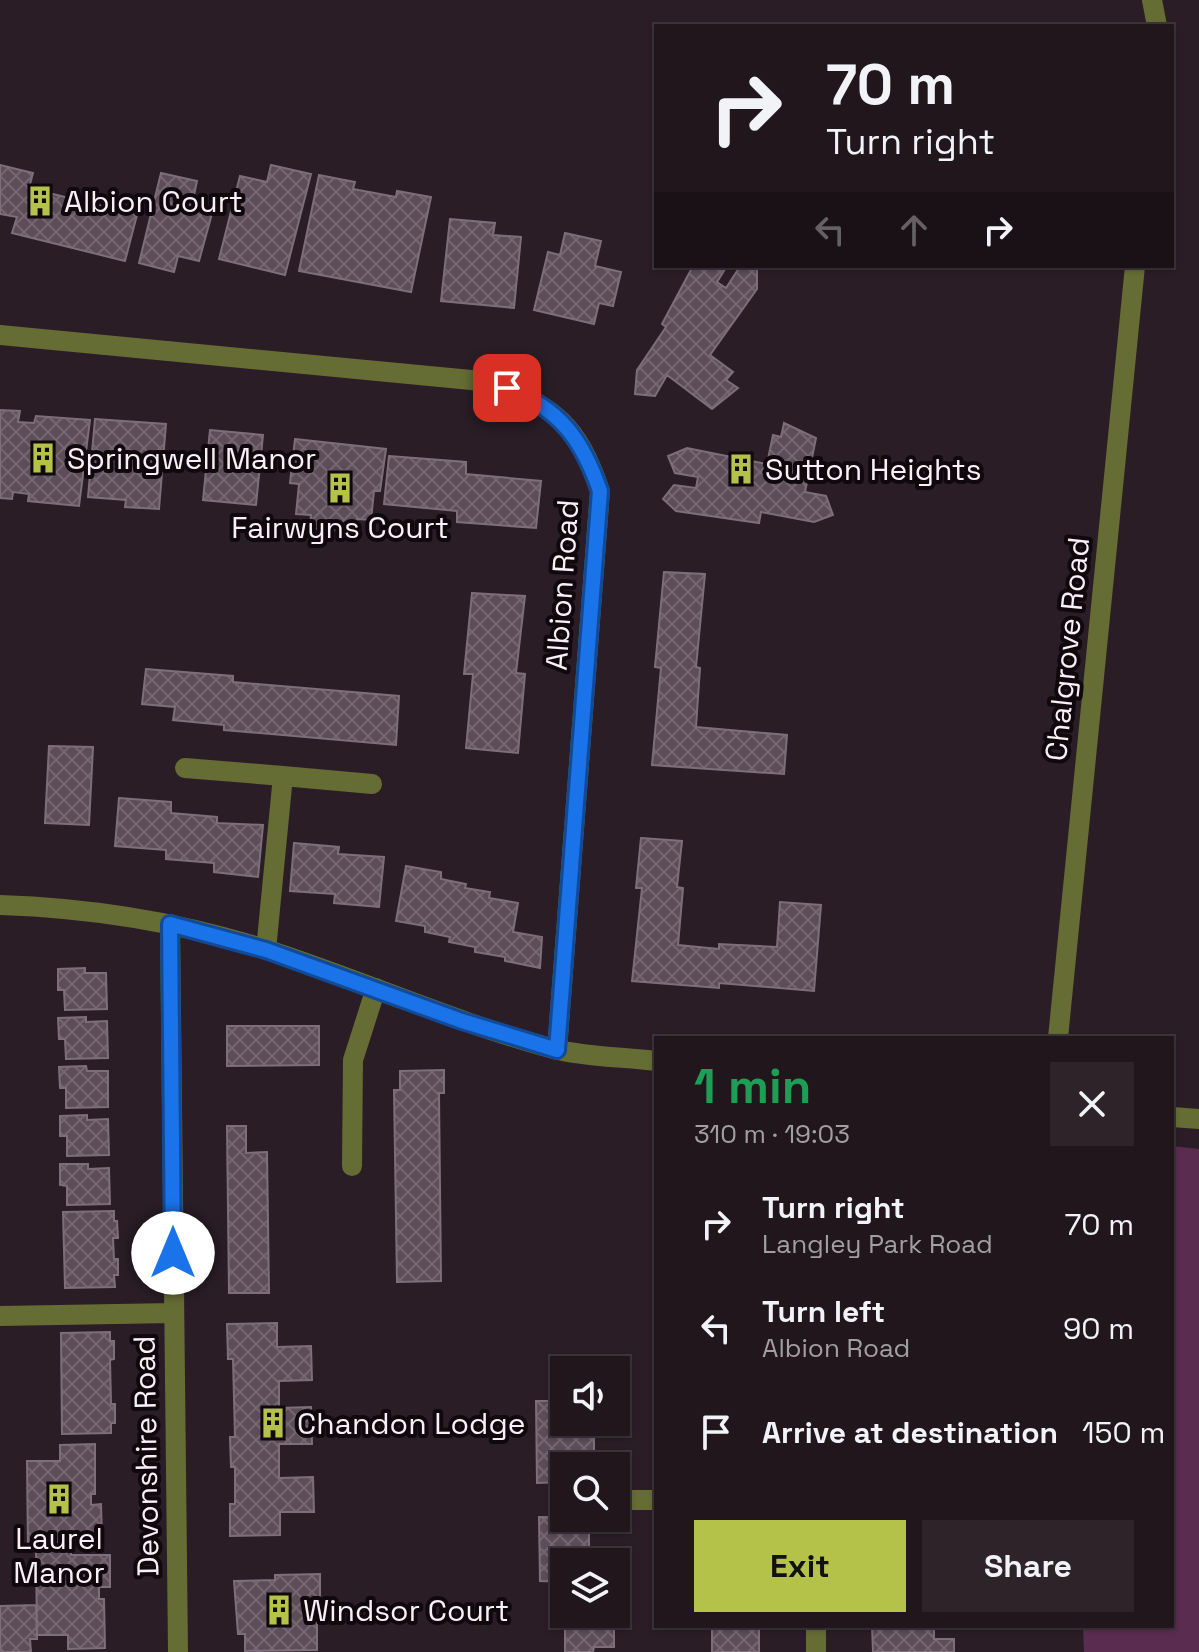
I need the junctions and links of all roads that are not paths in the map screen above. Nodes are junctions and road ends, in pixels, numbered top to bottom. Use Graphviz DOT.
graph roads {
  1 [pos="1152,0"];
  2 [pos="1157,24"];
  3 [pos="1135,268"];
  4 [pos="0,335"];
  5 [pos="185,768"];
  6 [pos="283,776"];
  7 [pos="372,784"];
  8 [pos="0,905"];
  9 [pos="170,924"];
  10 [pos="266,950"];
  11 [pos="376,988"];
  12 [pos="1058,1036"];
  13 [pos="557,1050"];
  14 [pos="654,1061"];
  15 [pos="1174,1117"];
  16 [pos="1199,1119"];
  17 [pos="352,1166"];
  18 [pos="174,1313"];
  19 [pos="0,1316"];
  20 [pos="630,1500"];
  21 [pos="654,1500"];
  22 [pos="816,1628"];
  23 [pos="178,1652"];
  24 [pos="816,1652"];
  1 -- 2 [label="street"];
  3 -- 12 [label="street, Chalgrove Road"];
  4 -- 13 [label="street, Albion Road"];
  5 -- 6 [label="street"];
  6 -- 7 [label="street"];
  6 -- 10 [label="street"];
  8 -- 9 [label="street"];
  9 -- 10 [label="street"];
  9 -- 18 [label="street, Devonshire Road"];
  10 -- 11 [label="street"];
  11 -- 13 [label="street"];
  11 -- 17 [label="street"];
  13 -- 14 [label="street"];
  15 -- 16 [label="street"];
  18 -- 19 [label="street"];
  18 -- 23 [label="street, Devonshire Road"];
  20 -- 21 [label="street"];
  22 -- 24 [label="street"];
}
